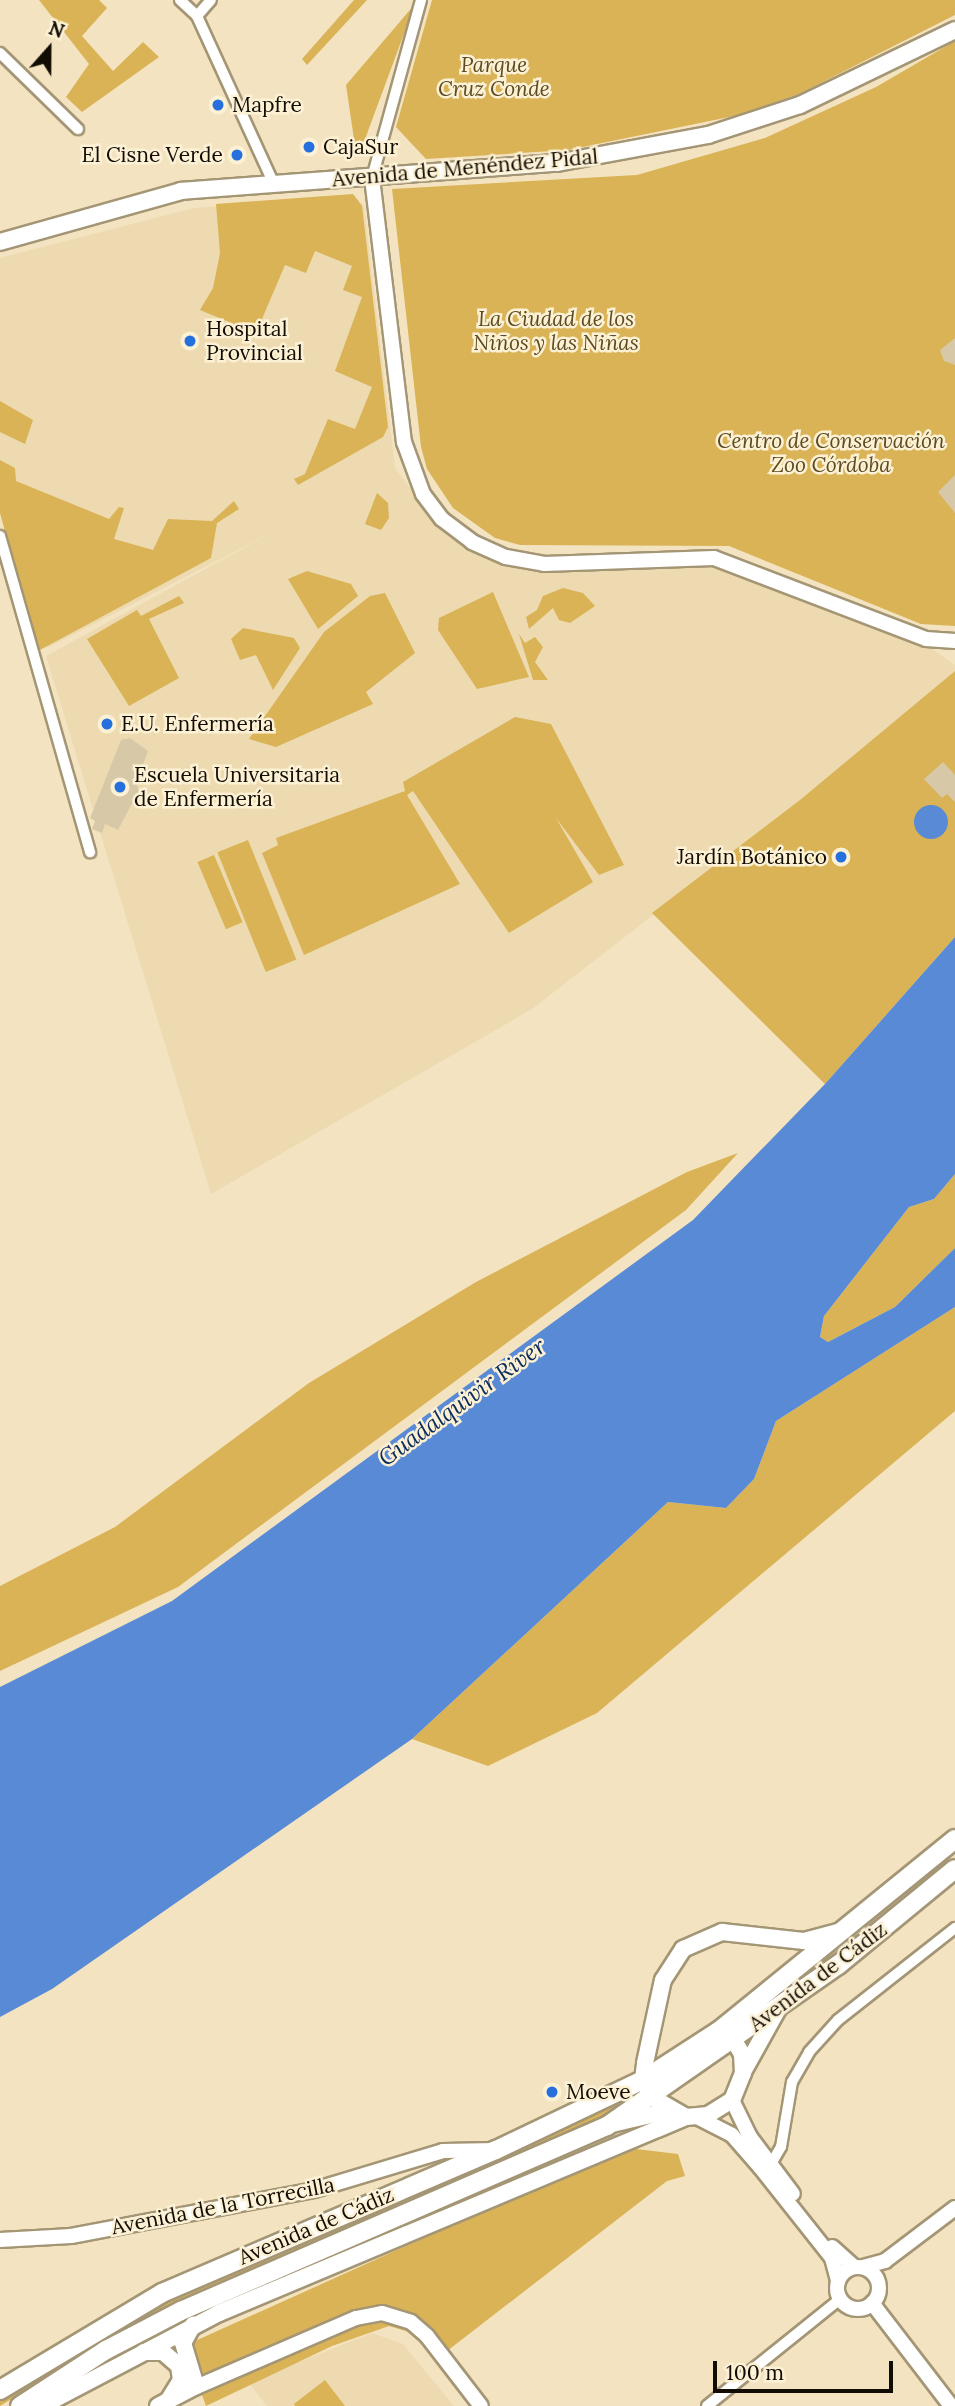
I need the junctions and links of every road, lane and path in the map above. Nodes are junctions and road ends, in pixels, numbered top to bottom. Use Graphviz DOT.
graph roads {
  1 [pos="180,0"];
  2 [pos="211,0"];
  3 [pos="421,0"];
  4 [pos="197,16"];
  5 [pos="955,30"];
  6 [pos="0,53"];
  7 [pos="78,129"];
  8 [pos="372,177"];
  9 [pos="275,184"];
  10 [pos="0,242"];
  11 [pos="0,536"];
  12 [pos="955,641"];
  13 [pos="90,852"];
  14 [pos="955,1839"];
  15 [pos="955,1869"];
  16 [pos="847,1928"];
  17 [pos="955,1928"];
  18 [pos="778,2009"];
  19 [pos="728,2034"];
  20 [pos="743,2073"];
  21 [pos="643,2080"];
  22 [pos="652,2097"];
  23 [pos="732,2100"];
  24 [pos="668,2111"];
  25 [pos="691,2117"];
  26 [pos="607,2126"];
  27 [pos="496,2150"];
  28 [pos="771,2164"];
  29 [pos="454,2192"];
  30 [pos="955,2208"];
  31 [pos="393,2239"];
  32 [pos="0,2240"];
  33 [pos="885,2261"];
  34 [pos="858,2267"];
  35 [pos="838,2281"];
  36 [pos="878,2281"];
  37 [pos="840,2299"];
  38 [pos="872,2303"];
  39 [pos="193,2326"];
  40 [pos="135,2355"];
  41 [pos="186,2372"];
  42 [pos="237,2373"];
  43 [pos="193,2389"];
  44 [pos="0,2390"];
  45 [pos="161,2404"];
  46 [pos="20,2406"];
  47 [pos="42,2406"];
  48 [pos="481,2406"];
  49 [pos="707,2406"];
  50 [pos="951,2406"];
  1 -- 4 [label="street"];
  2 -- 4 [label="street"];
  3 -- 8 [label="street"];
  4 -- 9 [label="street"];
  5 -- 8 [label="main road, Avenida de Menéndez Pidal"];
  6 -- 7 [label="street"];
  8 -- 9 [label="main road, Avenida de Menéndez Pidal"];
  8 -- 12 [label="street"];
  9 -- 10 [label="main road, Avenida de Menéndez Pidal"];
  11 -- 13 [label="street"];
  14 -- 16 [label="main road, Avenida de Cádiz"];
  15 -- 18 [label="main road, Avenida de Cádiz"];
  16 -- 19 [label="main road, Avenida de Cádiz"];
  16 -- 21 [label="main road, Avenida de Cádiz"];
  17 -- 28 [label="street"];
  18 -- 19 [label="main road, Avenida de Cádiz"];
  18 -- 20 [label="main road"];
  19 -- 20 [label="main road"];
  19 -- 21 [label="main road, Avenida de Cádiz"];
  19 -- 22 [label="main road, Avenida de Cádiz"];
  20 -- 23 [label="main road"];
  21 -- 22 [label="main road"];
  21 -- 27 [label="main road, Avenida de Cádiz"];
  22 -- 24 [label="main road"];
  22 -- 26 [label="main road, Avenida de Cádiz"];
  23 -- 25 [label="main road, Avenida de Cádiz"];
  23 -- 28 [label="street"];
  24 -- 25 [label="main road"];
  24 -- 26 [label="main road, Avenida de Cádiz"];
  25 -- 31 [label="main road, Avenida de Cádiz"];
  25 -- 35 [label="street"];
  26 -- 29 [label="main road, Avenida de Cádiz"];
  27 -- 32 [label="street, Avenida de la Torrecilla"];
  27 -- 44 [label="main road, Avenida de Cádiz"];
  28 -- 34 [label="street"];
  29 -- 31 [label="main road, Avenida de Cádiz"];
  29 -- 46 [label="main road, Avenida de Cádiz"];
  30 -- 33 [label="street"];
  31 -- 39 [label="main road, Avenida de Cádiz"];
  33 -- 34 [label="street"];
  33 -- 36 [label="street"];
  34 -- 35 [label="street"];
  34 -- 36 [label="street"];
  35 -- 37 [label="street"];
  36 -- 38 [label="street"];
  37 -- 38 [label="street"];
  37 -- 49 [label="street"];
  38 -- 50 [label="street"];
  39 -- 40 [label="main road, Avenida de Cádiz"];
  39 -- 41 [label="main road"];
  40 -- 41 [label="main road"];
  40 -- 47 [label="main road, Avenida de Cádiz"];
  41 -- 42 [label="street"];
  41 -- 43 [label="main road"];
  41 -- 45 [label="main road"];
  42 -- 43 [label="street"];
  42 -- 48 [label="street"];
  43 -- 45 [label="main road"];
}
